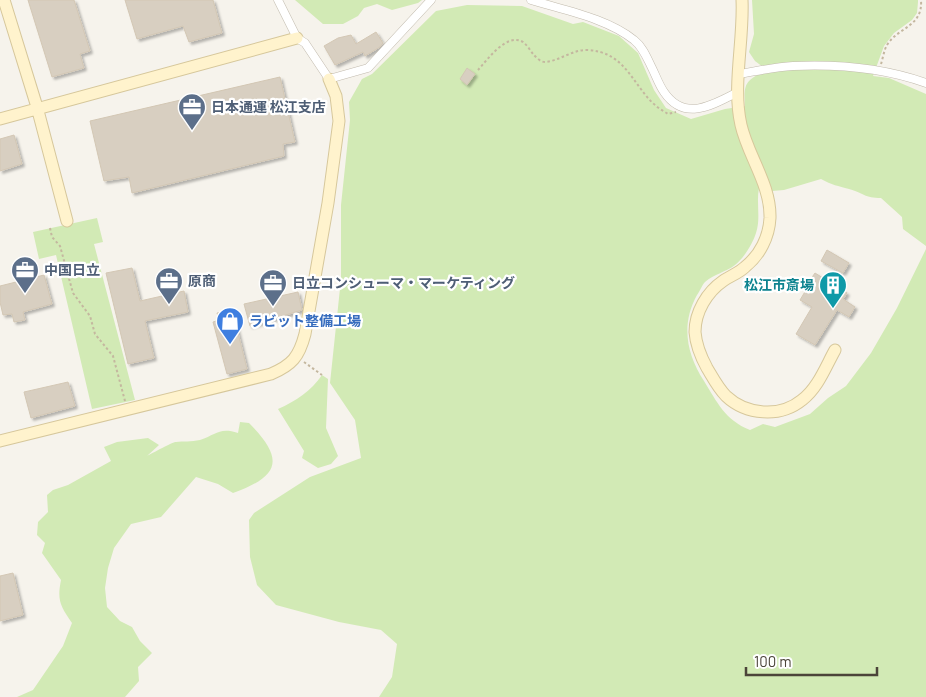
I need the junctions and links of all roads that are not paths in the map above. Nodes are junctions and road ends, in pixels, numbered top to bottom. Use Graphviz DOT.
graph roads {
  1 [pos="4,0"];
  2 [pos="278,0"];
  3 [pos="431,0"];
  4 [pos="531,0"];
  5 [pos="742,0"];
  6 [pos="297,38"];
  7 [pos="739,74"];
  8 [pos="330,79"];
  9 [pos="926,83"];
  10 [pos="738,92"];
  11 [pos="37,107"];
  12 [pos="0,119"];
  13 [pos="68,220"];
  14 [pos="835,350"];
  15 [pos="0,441"];
  1 -- 11 [label="street"];
  2 -- 6 [label="street"];
  3 -- 8 [label="street"];
  4 -- 10 [label="street"];
  5 -- 7 [label="street"];
  6 -- 8 [label="street"];
  6 -- 11 [label="street"];
  7 -- 9 [label="street"];
  7 -- 10 [label="street"];
  8 -- 15 [label="street"];
  10 -- 14 [label="street"];
  11 -- 12 [label="street"];
  11 -- 13 [label="street"];
}
